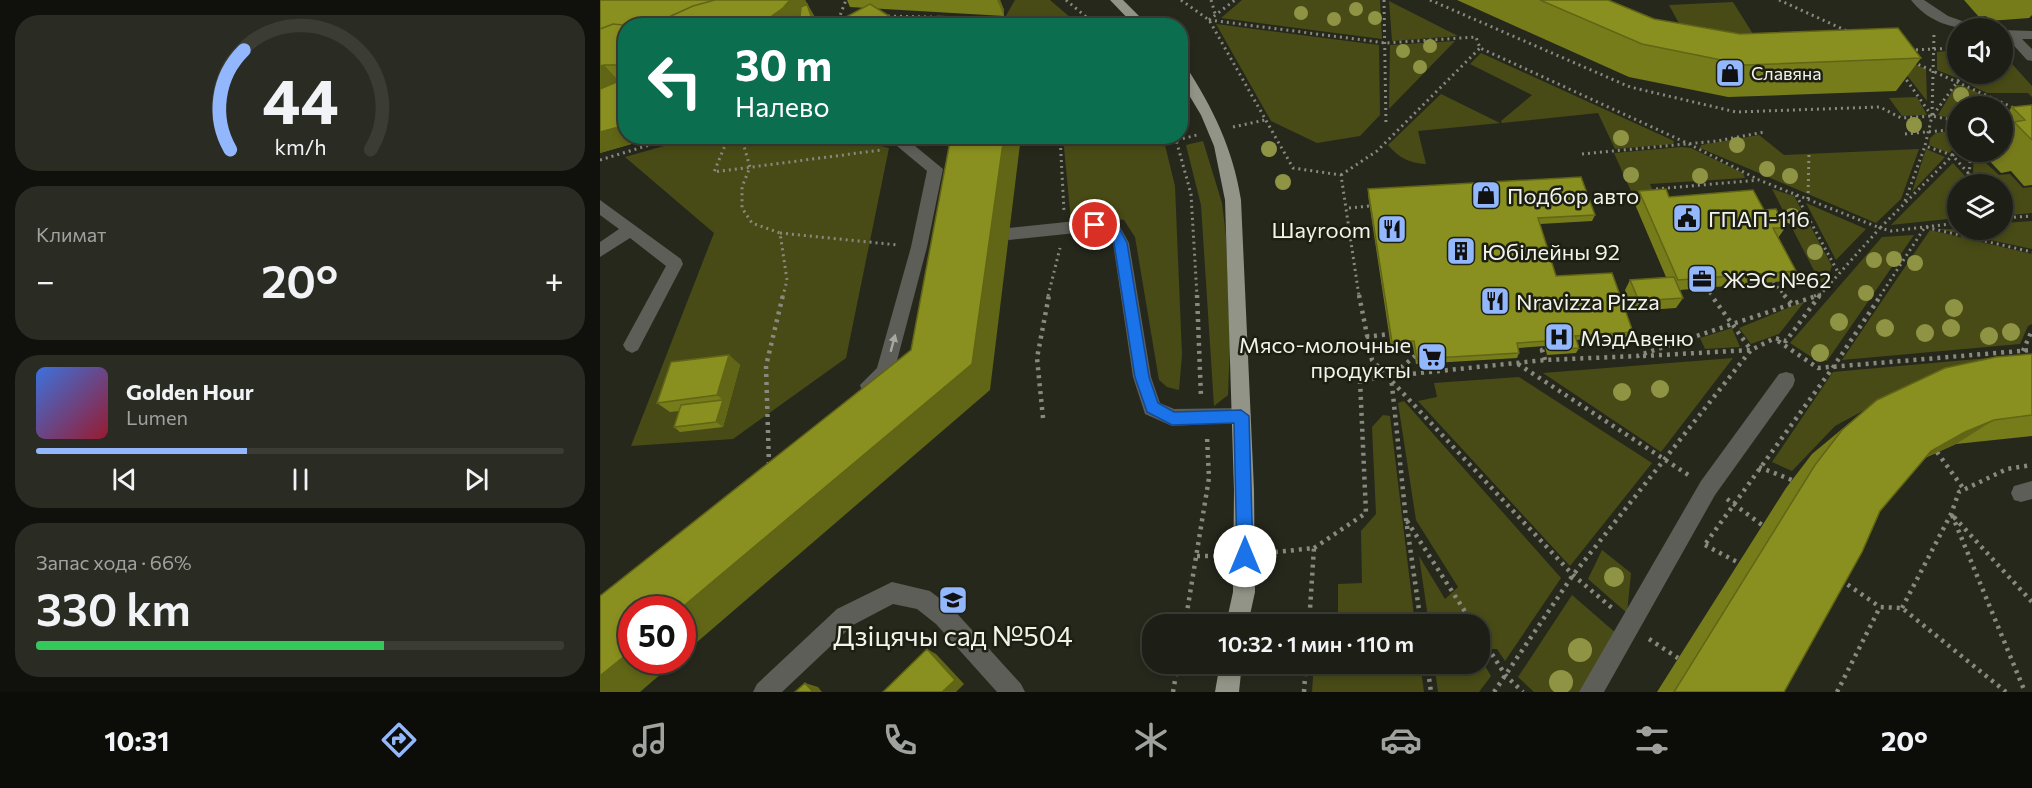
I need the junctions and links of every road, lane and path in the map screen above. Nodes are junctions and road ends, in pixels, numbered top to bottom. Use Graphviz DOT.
graph roads {
  1 [pos="846,0"];
  2 [pos="1066,0"];
  3 [pos="1116,0"];
  4 [pos="1181,0"];
  5 [pos="1212,0"];
  6 [pos="1234,0"];
  7 [pos="1384,0"];
  8 [pos="1430,0"];
  9 [pos="1779,0"];
  10 [pos="1917,0"];
  11 [pos="1935,15"];
  12 [pos="1216,17"];
  13 [pos="839,18"];
  14 [pos="879,18"];
  15 [pos="932,18"];
  16 [pos="1088,18"];
  17 [pos="1135,18"];
  18 [pos="1209,20"];
  19 [pos="1947,21"];
  20 [pos="1850,33"];
  21 [pos="2013,35"];
  22 [pos="2032,35"];
  23 [pos="2013,40"];
  24 [pos="1386,43"];
  25 [pos="1480,48"];
  26 [pos="1947,48"];
  27 [pos="1932,49"];
  28 [pos="1900,51"];
  29 [pos="2032,57"];
  30 [pos="1910,61"];
  31 [pos="1897,67"];
  32 [pos="1931,70"];
  33 [pos="1947,77"];
  34 [pos="1188,83"];
  35 [pos="1955,84"];
  36 [pos="1963,84"];
  37 [pos="2024,113"];
  38 [pos="1932,116"];
  39 [pos="1947,119"];
  40 [pos="1265,120"];
  41 [pos="1243,125"];
  42 [pos="1386,126"];
  43 [pos="1947,130"];
  44 [pos="1764,132"];
  45 [pos="1927,133"];
  46 [pos="1905,134"];
  47 [pos="1199,135"];
  48 [pos="1188,136"];
  49 [pos="653,144"];
  50 [pos="726,144"];
  51 [pos="743,144"];
  52 [pos="902,144"];
  53 [pos="1060,144"];
  54 [pos="1178,144"];
  55 [pos="1689,144"];
  56 [pos="1925,146"];
  57 [pos="906,147"];
  58 [pos="1809,153"];
  59 [pos="1947,153"];
  60 [pos="1582,154"];
  61 [pos="600,160"];
  62 [pos="1947,160"];
  63 [pos="1958,162"];
  64 [pos="750,167"];
  65 [pos="1969,174"];
  66 [pos="1341,175"];
  67 [pos="1759,180"];
  68 [pos="1656,189"];
  69 [pos="1796,194"];
  70 [pos="1808,200"];
  71 [pos="1904,204"];
  72 [pos="600,206"];
  73 [pos="1370,206"];
  74 [pos="1349,208"];
  75 [pos="2032,216"];
  76 [pos="2013,218"];
  77 [pos="1947,224"];
  78 [pos="1925,227"];
  79 [pos="1880,228"];
  80 [pos="1064,229"];
  81 [pos="630,230"];
  82 [pos="780,233"];
  83 [pos="1009,234"];
  84 [pos="941,244"];
  85 [pos="919,247"];
  86 [pos="600,251"];
  87 [pos="2032,252"];
  88 [pos="1839,273"];
  89 [pos="1773,282"];
  90 [pos="1706,288"];
  91 [pos="1821,294"];
  92 [pos="1792,304"];
  93 [pos="1733,324"];
  94 [pos="2032,330"];
  95 [pos="1389,334"];
  96 [pos="1366,337"];
  97 [pos="1774,338"];
  98 [pos="632,345"];
  99 [pos="1546,350"];
  100 [pos="1751,350"];
  101 [pos="2032,350"];
  102 [pos="2023,351"];
  103 [pos="1415,356"];
  104 [pos="1637,356"];
  105 [pos="1495,359"];
  106 [pos="1545,360"];
  107 [pos="1470,361"];
  108 [pos="1446,362"];
  109 [pos="1517,364"];
  110 [pos="1497,366"];
  111 [pos="1834,366"];
  112 [pos="1472,368"];
  113 [pos="1447,371"];
  114 [pos="1390,376"];
  115 [pos="1786,380"];
  116 [pos="858,394"];
  117 [pos="1241,416"];
  118 [pos="1043,418"];
  119 [pos="1206,418"];
  120 [pos="1937,452"];
  121 [pos="1663,459"];
  122 [pos="769,465"];
  123 [pos="2032,465"];
  124 [pos="1759,467"];
  125 [pos="1792,480"];
  126 [pos="1963,488"];
  127 [pos="1952,514"];
  128 [pos="1406,519"];
  129 [pos="1705,545"];
  130 [pos="1314,548"];
  131 [pos="1699,555"];
  132 [pos="1245,556"];
  133 [pos="1739,562"];
  134 [pos="1573,575"];
  135 [pos="1837,577"];
  136 [pos="2032,602"];
  137 [pos="1880,607"];
  138 [pos="1902,608"];
  139 [pos="1187,614"];
  140 [pos="1239,614"];
  141 [pos="1310,614"];
  142 [pos="1420,614"];
  143 [pos="1467,614"];
  144 [pos="1653,628"];
  145 [pos="1639,632"];
  146 [pos="1642,647"];
  147 [pos="1490,651"];
  148 [pos="1678,658"];
  149 [pos="1176,674"];
  150 [pos="1229,674"];
  151 [pos="1305,674"];
  152 [pos="1429,674"];
  153 [pos="1506,676"];
  154 [pos="765,692"];
  155 [pos="1013,692"];
  156 [pos="1173,692"];
  157 [pos="1227,692"];
  158 [pos="1304,692"];
  159 [pos="1431,692"];
  160 [pos="1494,692"];
  161 [pos="1522,692"];
  162 [pos="1591,692"];
  163 [pos="1837,692"];
  164 [pos="2006,692"];
  165 [pos="2025,692"];
  1 -- 13 [label="path"];
  2 -- 16 [label="path"];
  3 -- 17 [label="main road"];
  4 -- 18 [label="path"];
  5 -- 12 [label="path"];
  6 -- 12 [label="path"];
  7 -- 24 [label="path"];
  8 -- 38 [label="path"];
  9 -- 20 [label="path"];
  10 -- 11 [label="lane"];
  11 -- 19 [label="lane"];
  11 -- 27 [label="path"];
  12 -- 18 [label="path"];
  14 -- 15 [label="path"];
  18 -- 24 [label="path"];
  18 -- 40 [label="path"];
  21 -- 22 [label="lane"];
  23 -- 29 [label="lane"];
  24 -- 25 [label="path"];
  24 -- 42 [label="path"];
  25 -- 55 [label="path"];
  25 -- 66 [label="path"];
  26 -- 27 [label="path"];
  27 -- 28 [label="path"];
  27 -- 32 [label="path"];
  30 -- 32 [label="path"];
  31 -- 38 [label="path"];
  32 -- 33 [label="path"];
  32 -- 38 [label="path"];
  34 -- 117 [label="main road"];
  35 -- 38 [label="path"];
  36 -- 37 [label="path"];
  38 -- 39 [label="path"];
  38 -- 45 [label="path"];
  40 -- 41 [label="path"];
  40 -- 66 [label="path"];
  43 -- 45 [label="path"];
  44 -- 55 [label="path"];
  45 -- 46 [label="path"];
  45 -- 56 [label="path"];
  47 -- 48 [label="path"];
  49 -- 61 [label="path"];
  50 -- 64 [label="path"];
  51 -- 64 [label="path"];
  52 -- 57 [label="lane"];
  53 -- 80 [label="path"];
  54 -- 119 [label="path"];
  55 -- 60 [label="path"];
  55 -- 67 [label="path"];
  56 -- 59 [label="path"];
  56 -- 71 [label="path"];
  57 -- 64 [label="path"];
  57 -- 85 [label="lane"];
  58 -- 70 [label="path"];
  62 -- 71 [label="path"];
  63 -- 65 [label="path"];
  64 -- 82 [label="path"];
  66 -- 74 [label="path"];
  67 -- 68 [label="path"];
  67 -- 69 [label="path"];
  69 -- 70 [label="path"];
  69 -- 88 [label="path"];
  70 -- 79 [label="path"];
  71 -- 79 [label="path"];
  72 -- 81 [label="lane"];
  73 -- 74 [label="path"];
  74 -- 96 [label="path"];
  75 -- 76 [label="path"];
  77 -- 78 [label="path"];
  78 -- 79 [label="path"];
  78 -- 87 [label="path"];
  78 -- 111 [label="path"];
  79 -- 88 [label="path"];
  80 -- 83 [label="lane"];
  80 -- 118 [label="path"];
  80 -- 119 [label="lane"];
  81 -- 86 [label="lane"];
  81 -- 98 [label="lane"];
  82 -- 85 [label="path"];
  82 -- 122 [label="path"];
  84 -- 85 [label="lane"];
  116 -- 85 [label="lane, one-way"];
  88 -- 91 [label="path"];
  89 -- 92 [label="path"];
  90 -- 93 [label="path"];
  91 -- 92 [label="path"];
  91 -- 97 [label="path"];
  92 -- 93 [label="path"];
  93 -- 100 [label="path"];
  93 -- 104 [label="path"];
  94 -- 102 [label="path"];
  95 -- 96 [label="path"];
  96 -- 114 [label="path"];
  97 -- 100 [label="path"];
  97 -- 111 [label="path"];
  99 -- 106 [label="path"];
  100 -- 104 [label="path"];
  100 -- 121 [label="path"];
  101 -- 102 [label="path"];
  102 -- 111 [label="path"];
  103 -- 114 [label="path"];
  104 -- 106 [label="path"];
  105 -- 110 [label="path"];
  106 -- 109 [label="path"];
  107 -- 112 [label="path"];
  108 -- 113 [label="path"];
  109 -- 110 [label="path"];
  109 -- 121 [label="path"];
  110 -- 112 [label="path"];
  111 -- 124 [label="path"];
  112 -- 113 [label="path"];
  113 -- 114 [label="path"];
  114 -- 128 [label="path"];
  114 -- 130 [label="path"];
  114 -- 134 [label="path"];
  115 -- 145 [label="lane"];
  117 -- 119 [label="lane"];
  117 -- 132 [label="main road"];
  119 -- 139 [label="path"];
  120 -- 126 [label="path"];
  121 -- 134 [label="path"];
  123 -- 126 [label="path"];
  124 -- 125 [label="path"];
  124 -- 129 [label="path"];
  126 -- 127 [label="path"];
  127 -- 136 [label="path"];
  127 -- 138 [label="path"];
  127 -- 165 [label="path"];
  128 -- 142 [label="path"];
  128 -- 143 [label="path"];
  129 -- 131 [label="path"];
  129 -- 133 [label="path"];
  130 -- 132 [label="path"];
  130 -- 141 [label="path"];
  132 -- 140 [label="main road"];
  134 -- 145 [label="path"];
  134 -- 153 [label="path"];
  135 -- 137 [label="path"];
  137 -- 138 [label="path"];
  137 -- 163 [label="path"];
  138 -- 164 [label="path"];
  144 -- 145 [label="path"];
  145 -- 146 [label="path"];
  145 -- 148 [label="path"];
  145 -- 162 [label="lane"];
  147 -- 153 [label="path"];
  149 -- 156 [label="path"];
  150 -- 157 [label="main road"];
  151 -- 158 [label="path"];
  152 -- 159 [label="path"];
  153 -- 160 [label="path"];
  153 -- 161 [label="path"];
  154 -- 155 [label="lane"];
}
